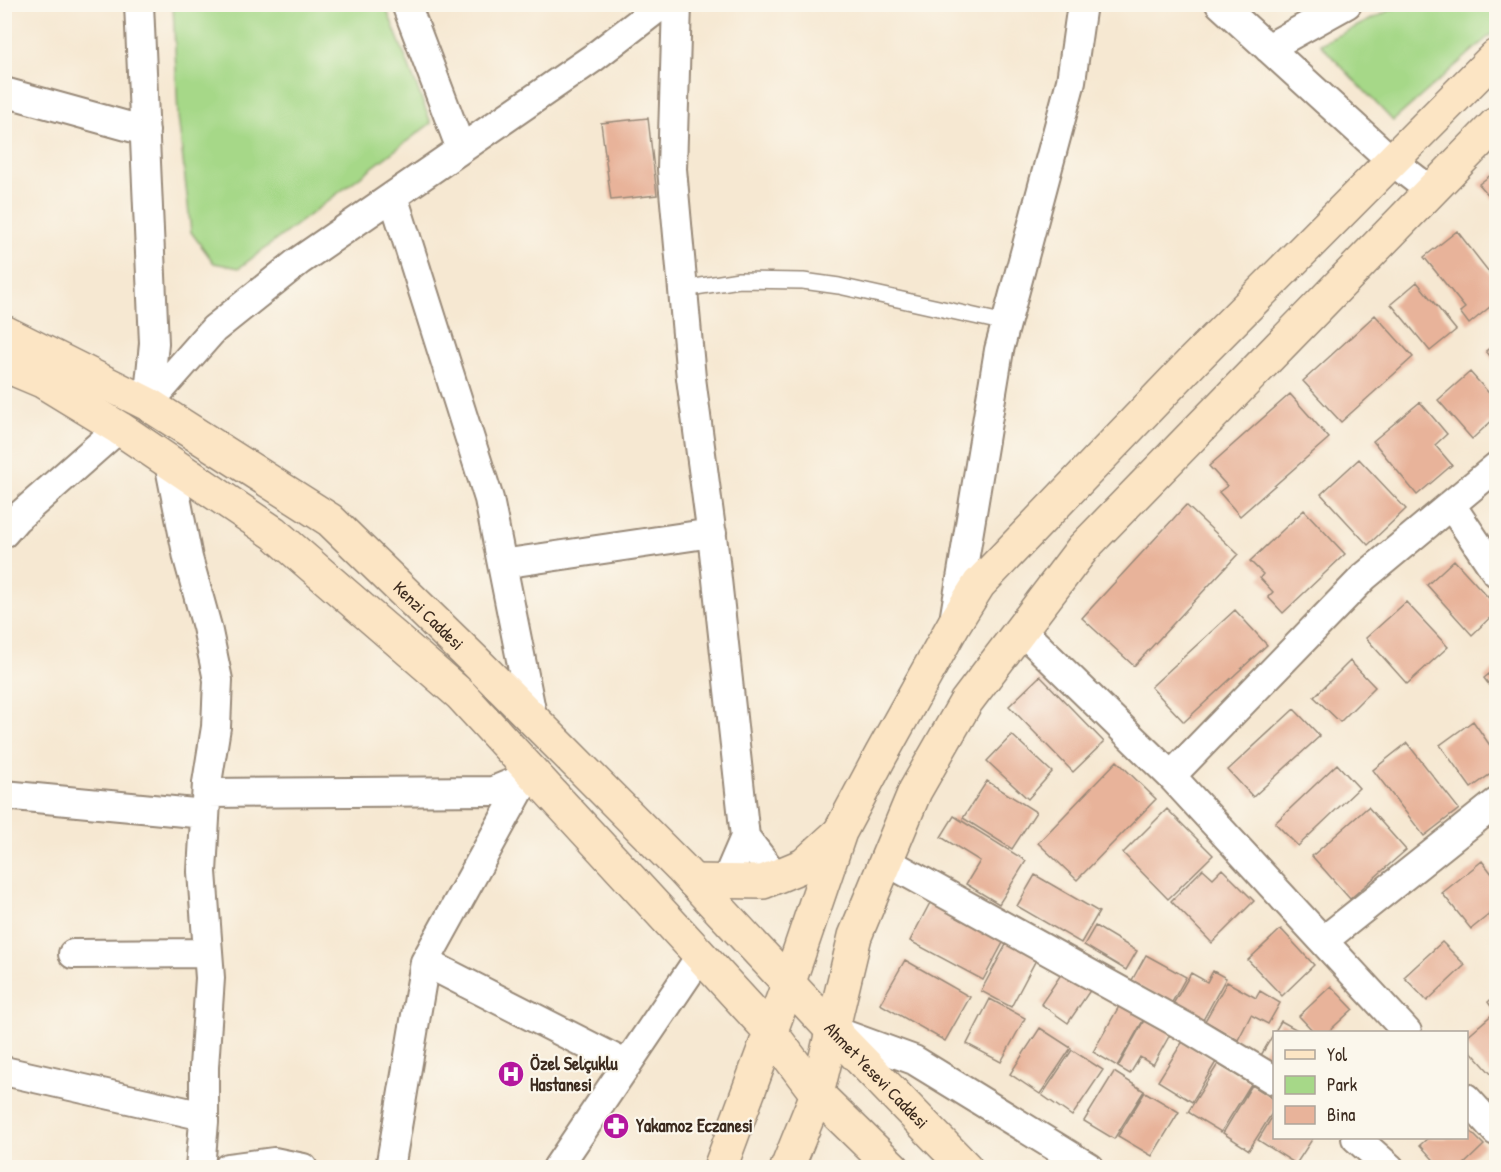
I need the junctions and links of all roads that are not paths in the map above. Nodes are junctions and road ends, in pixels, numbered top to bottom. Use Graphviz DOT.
graph roads {
  1 [pos="140,4"];
  2 [pos="405,4"];
  3 [pos="677,4"];
  4 [pos="1082,4"];
  5 [pos="1220,4"];
  6 [pos="1347,4"];
  7 [pos="647,9"];
  8 [pos="1268,48"];
  9 [pos="1497,56"];
  10 [pos="4,92"];
  11 [pos="1497,124"];
  12 [pos="145,130"];
  13 [pos="461,149"];
  14 [pos="1392,161"];
  15 [pos="1431,191"];
  16 [pos="393,196"];
  17 [pos="683,289"];
  18 [pos="1006,323"];
  19 [pos="4,332"];
  20 [pos="4,365"];
  21 [pos="148,404"];
  22 [pos="119,428"];
  23 [pos="169,462"];
  24 [pos="1497,467"];
  25 [pos="1451,505"];
  26 [pos="4,533"];
  27 [pos="712,533"];
  28 [pos="502,564"];
  29 [pos="1497,572"];
  30 [pos="954,624"];
  31 [pos="1021,630"];
  32 [pos="533,720"];
  33 [pos="1171,776"];
  34 [pos="4,795"];
  35 [pos="1497,803"];
  36 [pos="206,804"];
  37 [pos="840,832"];
  38 [pos="745,837"];
  39 [pos="886,861"];
  40 [pos="776,877"];
  41 [pos="693,881"];
  42 [pos="726,881"];
  43 [pos="1323,941"];
  44 [pos="208,953"];
  45 [pos="73,954"];
  46 [pos="701,955"];
  47 [pos="425,962"];
  48 [pos="789,982"];
  49 [pos="769,1030"];
  50 [pos="832,1030"];
  51 [pos="1406,1031"];
  52 [pos="627,1065"];
  53 [pos="4,1071"];
  54 [pos="1273,1079"];
  55 [pos="817,1094"];
  56 [pos="1468,1099"];
  57 [pos="204,1116"];
  58 [pos="1497,1131"];
  59 [pos="1358,1139"];
  60 [pos="200,1167"];
  61 [pos="228,1167"];
  62 [pos="303,1167"];
  63 [pos="390,1167"];
  64 [pos="557,1167"];
  65 [pos="720,1167"];
  66 [pos="787,1167"];
  67 [pos="893,1167"];
  68 [pos="966,1167"];
  69 [pos="1090,1167"];
  70 [pos="1390,1167"];
  1 -- 12 [label="street"];
  2 -- 13 [label="street"];
  3 -- 17 [label="street"];
  4 -- 18 [label="street"];
  5 -- 8 [label="street"];
  6 -- 8 [label="street"];
  7 -- 13 [label="street"];
  8 -- 14 [label="street"];
  9 -- 14 [label="main road"];
  10 -- 12 [label="street"];
  11 -- 15 [label="main road"];
  12 -- 21 [label="street"];
  13 -- 16 [label="street"];
  14 -- 15 [label="street"];
  14 -- 30 [label="main road"];
  15 -- 31 [label="main road"];
  16 -- 21 [label="street"];
  16 -- 28 [label="street"];
  17 -- 18 [label="lane"];
  17 -- 27 [label="street"];
  18 -- 30 [label="street"];
  19 -- 21 [label="main road, Kenzi Caddesi"];
  20 -- 22 [label="main road, Kenzi Caddesi"];
  21 -- 32 [label="main road, Kenzi Caddesi"];
  22 -- 23 [label="main road, Kenzi Caddesi"];
  22 -- 26 [label="street"];
  23 -- 36 [label="street"];
  23 -- 46 [label="main road, Kenzi Caddesi"];
  24 -- 25 [label="street"];
  25 -- 29 [label="street"];
  25 -- 33 [label="street"];
  27 -- 28 [label="street"];
  27 -- 38 [label="street"];
  28 -- 32 [label="street"];
  30 -- 37 [label="main road"];
  31 -- 33 [label="street"];
  31 -- 39 [label="main road"];
  32 -- 41 [label="main road, Kenzi Caddesi"];
  33 -- 43 [label="street"];
  34 -- 36 [label="street"];
  35 -- 43 [label="street"];
  36 -- 44 [label="street"];
  36 -- 47 [label="street"];
  37 -- 40 [label="main road"];
  37 -- 48 [label="main road"];
  38 -- 40 [label="street"];
  38 -- 42 [label="street"];
  39 -- 50 [label="main road"];
  39 -- 54 [label="street"];
  40 -- 42 [label="main road"];
  41 -- 42 [label="main road"];
  41 -- 48 [label="main road, Kenzi Caddesi"];
  43 -- 51 [label="street"];
  44 -- 45 [label="street"];
  44 -- 57 [label="street"];
  46 -- 49 [label="main road, Kenzi Caddesi"];
  46 -- 52 [label="street"];
  47 -- 52 [label="street"];
  47 -- 63 [label="street"];
  48 -- 49 [label="main road"];
  48 -- 50 [label="main road, Ahmet Yesevi Caddesi"];
  49 -- 55 [label="main road"];
  49 -- 65 [label="main road"];
  50 -- 55 [label="main road"];
  50 -- 68 [label="main road, Ahmet Yesevi Caddesi"];
  50 -- 69 [label="street"];
  52 -- 64 [label="street"];
  53 -- 57 [label="street"];
  55 -- 66 [label="main road"];
  55 -- 67 [label="main road"];
  56 -- 58 [label="street"];
  57 -- 60 [label="street"];
  59 -- 70 [label="street"];
  61 -- 62 [label="street"];
}
